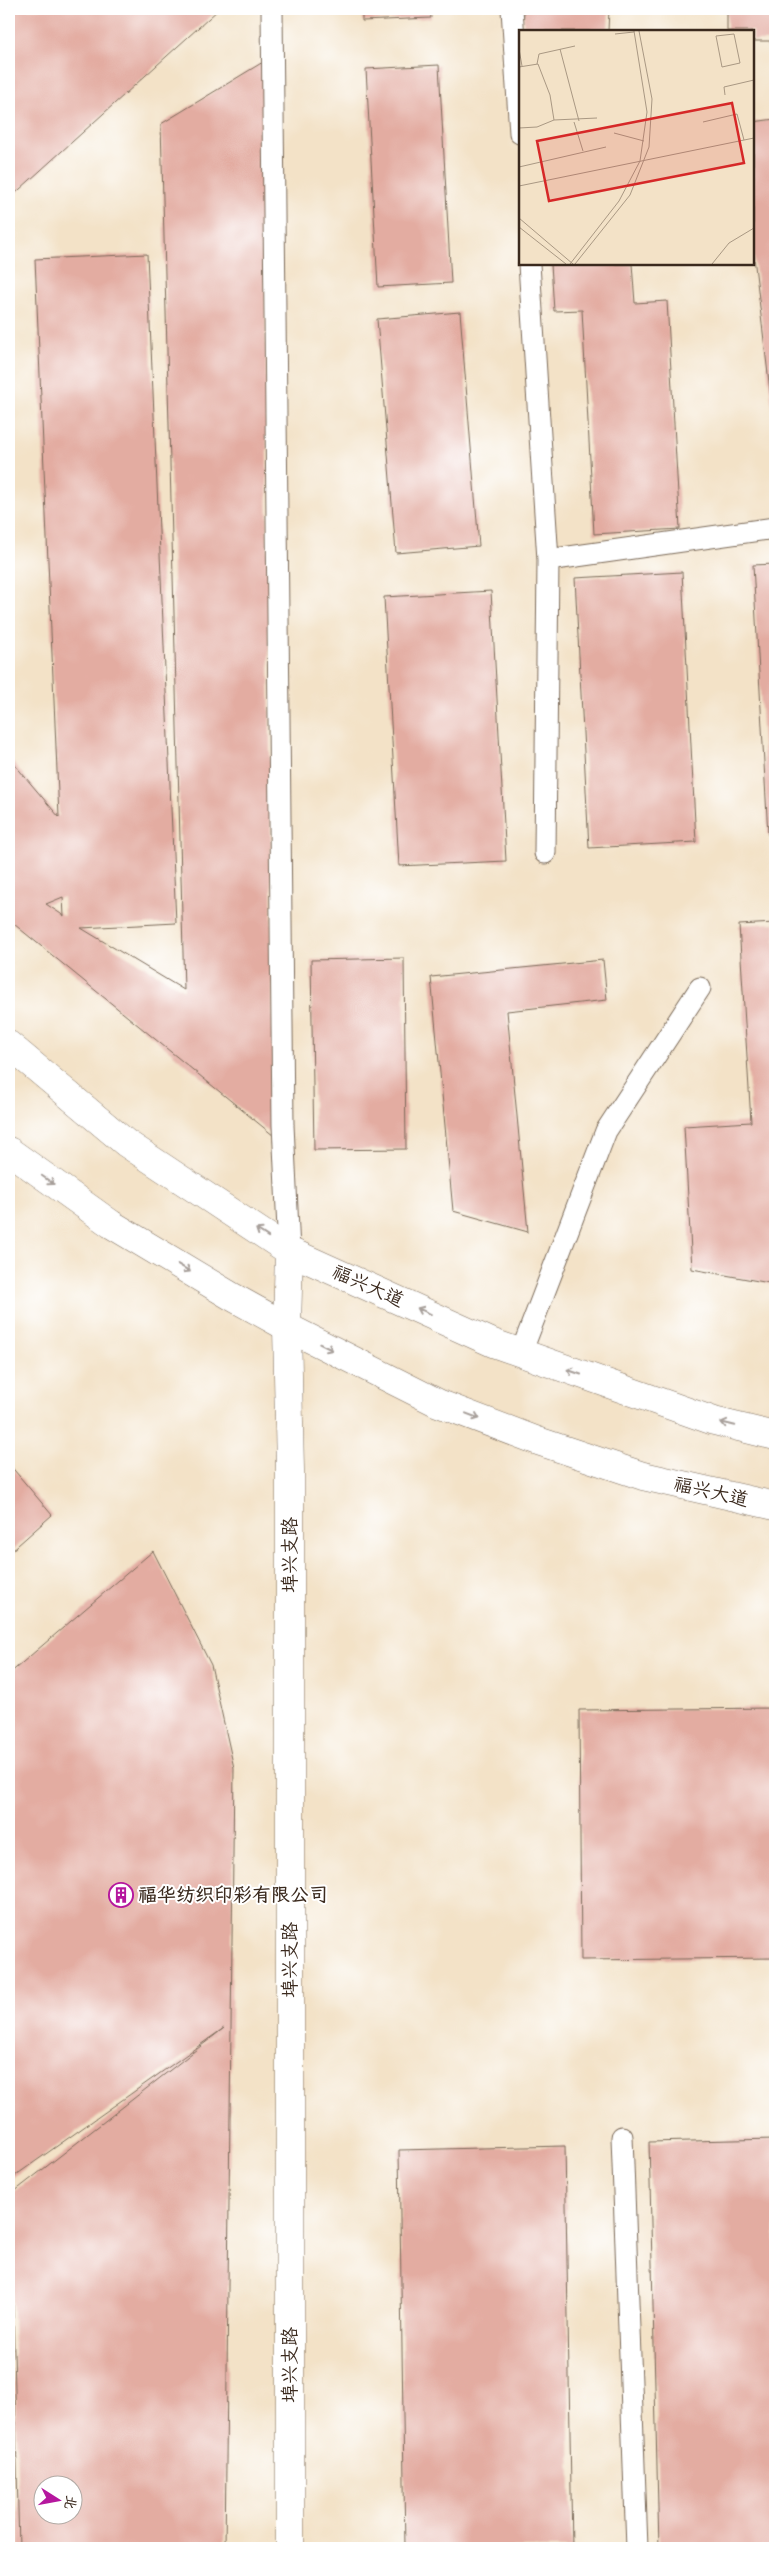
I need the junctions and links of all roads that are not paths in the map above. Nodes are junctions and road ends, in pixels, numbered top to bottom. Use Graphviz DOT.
graph roads {
  1 [pos="272,9"];
  2 [pos="512,9"];
  3 [pos="519,118"];
  4 [pos="529,265"];
  5 [pos="775,528"];
  6 [pos="548,560"];
  7 [pos="545,853"];
  8 [pos="700,988"];
  9 [pos="9,1045"];
  10 [pos="9,1151"];
  11 [pos="289,1251"];
  12 [pos="287,1328"];
  13 [pos="521,1353"];
  14 [pos="775,1436"];
  15 [pos="775,1506"];
  16 [pos="622,2137"];
  17 [pos="290,2548"];
  18 [pos="637,2548"];
  1 -- 11 [label="lane"];
  2 -- 3 [label="lane"];
  4 -- 6 [label="lane"];
  5 -- 6 [label="lane"];
  6 -- 7 [label="lane"];
  8 -- 13 [label="lane"];
  11 -- 9 [label="main road, 福兴大道, one-way"];
  10 -- 12 [label="main road, 福兴大道, one-way"];
  11 -- 12 [label="main road, 埠兴支路"];
  13 -- 11 [label="main road, 福兴大道, one-way"];
  12 -- 15 [label="main road, 福兴大道, one-way"];
  12 -- 17 [label="main road, 埠兴支路"];
  14 -- 13 [label="main road, 福兴大道, one-way"];
  16 -- 18 [label="lane"];
}
